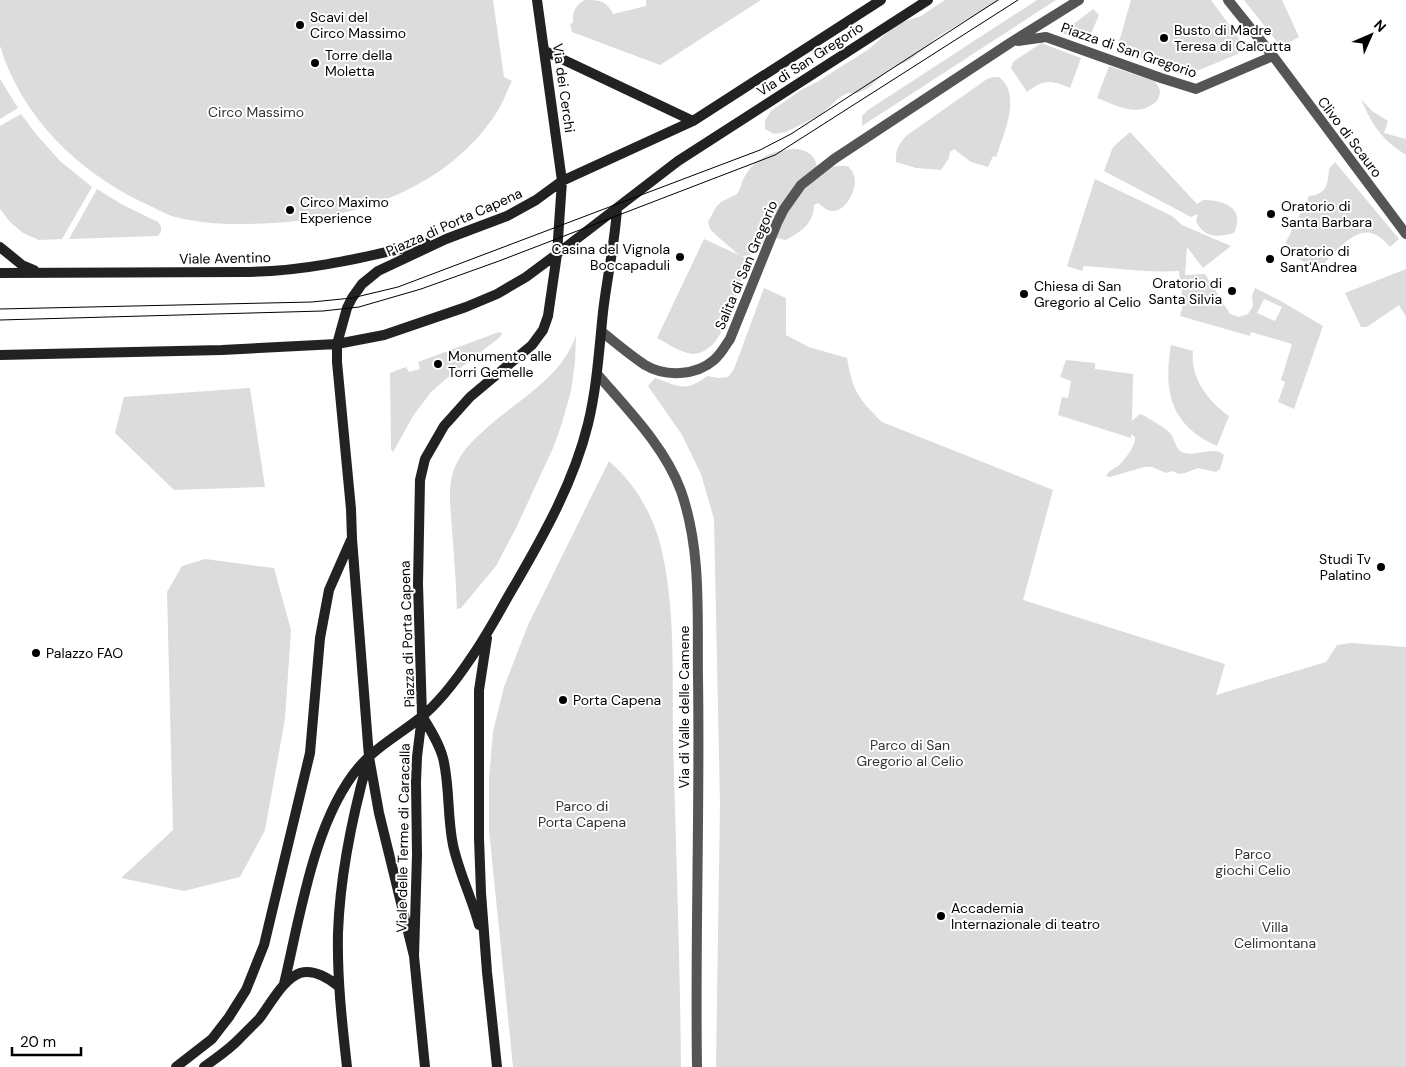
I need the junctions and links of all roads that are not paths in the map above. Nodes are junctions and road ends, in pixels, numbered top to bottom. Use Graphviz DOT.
graph roads {
  1 [pos="537,0"];
  2 [pos="881,0"];
  3 [pos="928,0"];
  4 [pos="1079,0"];
  5 [pos="1228,0"];
  6 [pos="1010,43"];
  7 [pos="545,51"];
  8 [pos="1273,56"];
  9 [pos="693,121"];
  10 [pos="562,181"];
  11 [pos="617,208"];
  12 [pos="1406,234"];
  13 [pos="446,238"];
  14 [pos="0,247"];
  15 [pos="557,254"];
  16 [pos="42,272"];
  17 [pos="0,273"];
  18 [pos="602,332"];
  19 [pos="337,344"];
  20 [pos="0,354"];
  21 [pos="598,375"];
  22 [pos="352,539"];
  23 [pos="488,632"];
  24 [pos="422,716"];
  25 [pos="369,757"];
  26 [pos="414,956"];
  27 [pos="487,972"];
  28 [pos="284,984"];
  29 [pos="338,986"];
  30 [pos="176,1067"];
  31 [pos="204,1067"];
  32 [pos="347,1067"];
  33 [pos="424,1067"];
  34 [pos="496,1067"];
  35 [pos="697,1067"];
  1 -- 7 [label="main road, Via dei Cerchi"];
  2 -- 9 [label="main road, Via di San Gregorio"];
  3 -- 11 [label="main road, Via di San Gregorio"];
  4 -- 6 [label="street, Piazza di San Gregorio"];
  5 -- 8 [label="street"];
  6 -- 8 [label="street, Piazza di San Gregorio"];
  6 -- 18 [label="street, Salita di San Gregorio"];
  7 -- 9 [label="main road"];
  7 -- 10 [label="main road, Via dei Cerchi"];
  8 -- 12 [label="street, Clivo di Scauro"];
  9 -- 10 [label="main road, Piazza di Porta Capena"];
  10 -- 13 [label="main road, Piazza di Porta Capena"];
  10 -- 15 [label="main road, Piazza di Porta Capena"];
  11 -- 15 [label="main road"];
  11 -- 18 [label="main road, Piazza di Porta Capena"];
  13 -- 16 [label="main road, Viale Aventino"];
  13 -- 19 [label="main road, Piazza di Porta Capena"];
  14 -- 16 [label="main road"];
  15 -- 19 [label="main road"];
  15 -- 24 [label="main road, Piazza di Porta Capena"];
  16 -- 17 [label="main road, Viale Aventino"];
  18 -- 21 [label="main road, Piazza di Porta Capena"];
  19 -- 20 [label="main road"];
  19 -- 22 [label="main road, Piazza di Porta Capena"];
  21 -- 23 [label="main road, Piazza di Porta Capena"];
  21 -- 35 [label="street, Via di Valle delle Camene"];
  22 -- 25 [label="main road, Piazza di Porta Capena"];
  22 -- 30 [label="main road"];
  23 -- 24 [label="main road, Piazza di Porta Capena"];
  23 -- 27 [label="main road"];
  24 -- 25 [label="main road"];
  24 -- 26 [label="main road, Viale delle Terme di Caracalla"];
  24 -- 27 [label="main road"];
  25 -- 26 [label="main road, Viale delle Terme di Caracalla"];
  25 -- 28 [label="main road"];
  25 -- 29 [label="main road"];
  26 -- 33 [label="main road, Viale delle Terme di Caracalla"];
  27 -- 34 [label="main road"];
  28 -- 29 [label="main road"];
  28 -- 31 [label="main road"];
  29 -- 32 [label="main road"];
}
